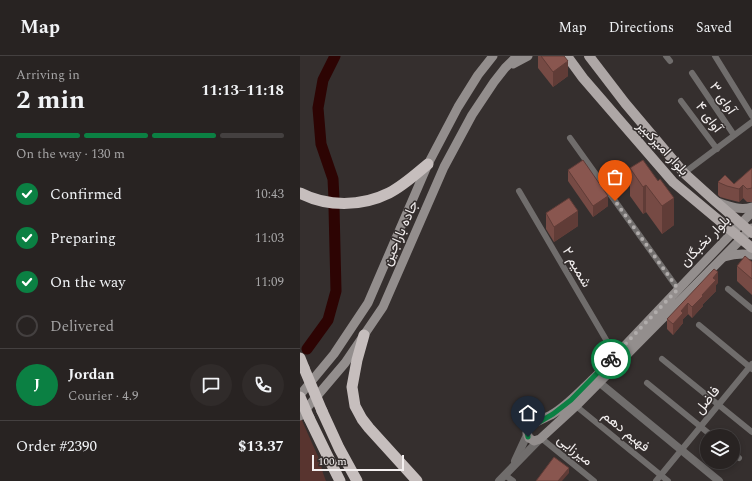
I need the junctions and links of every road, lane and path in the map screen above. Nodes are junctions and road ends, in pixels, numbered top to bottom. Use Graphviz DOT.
graph roads {
  1 [pos="492,56"];
  2 [pos="517,56"];
  3 [pos="528,56"];
  4 [pos="566,56"];
  5 [pos="589,56"];
  6 [pos="715,56"];
  7 [pos="505,68"];
  8 [pos="692,73"];
  9 [pos="681,101"];
  10 [pos="752,116"];
  11 [pos="752,122"];
  12 [pos="734,135"];
  13 [pos="570,138"];
  14 [pos="717,149"];
  15 [pos="428,164"];
  16 [pos="684,173"];
  17 [pos="519,191"];
  18 [pos="300,193"];
  19 [pos="715,201"];
  20 [pos="752,207"];
  21 [pos="752,212"];
  22 [pos="741,223"];
  23 [pos="751,230"];
  24 [pos="733,231"];
  25 [pos="741,238"];
  26 [pos="752,248"];
  27 [pos="752,255"];
  28 [pos="723,258"];
  29 [pos="678,289"];
  30 [pos="728,289"];
  31 [pos="752,309"];
  32 [pos="699,325"];
  33 [pos="364,335"];
  34 [pos="615,355"];
  35 [pos="662,359"];
  36 [pos="302,363"];
  37 [pos="751,367"];
  38 [pos="596,380"];
  39 [pos="647,383"];
  40 [pos="300,396"];
  41 [pos="718,405"];
  42 [pos="576,406"];
  43 [pos="305,417"];
  44 [pos="700,427"];
  45 [pos="703,429"];
  46 [pos="752,432"];
  47 [pos="527,435"];
  48 [pos="540,438"];
  49 [pos="681,450"];
  50 [pos="512,467"];
  51 [pos="505,474"];
  52 [pos="661,475"];
  53 [pos="340,481"];
  54 [pos="357,481"];
  55 [pos="417,481"];
  56 [pos="499,481"];
  57 [pos="513,481"];
  58 [pos="594,481"];
  59 [pos="656,481"];
  60 [pos="668,481"];
  61 [pos="719,481"];
  1 -- 15 [label="main road, جاده باراجین"];
  2 -- 7 [label="main road, جاده باراجین"];
  3 -- 7 [label="main road"];
  4 -- 24 [label="main road, بلوار امیرکبیر"];
  5 -- 16 [label="main road, بلوار امیرکبیر"];
  6 -- 10 [label="street"];
  7 -- 33 [label="main road, جاده باراجین"];
  8 -- 12 [label="street, آوای ۳"];
  9 -- 14 [label="street, آوای ۴"];
  11 -- 12 [label="street"];
  12 -- 14 [label="street"];
  13 -- 29 [label="street"];
  14 -- 16 [label="street"];
  15 -- 18 [label="highway"];
  15 -- 40 [label="main road, جاده باراجین"];
  16 -- 19 [label="main road, بلوار امیرکبیر"];
  17 -- 34 [label="street, شمیم ۲"];
  19 -- 20 [label="main road"];
  19 -- 22 [label="main road, بلوار امیرکبیر"];
  21 -- 22 [label="main road, بلوار نخبگان"];
  22 -- 23 [label="main road, بلوار امیرکبیر"];
  22 -- 24 [label="main road, بلوار نخبگان"];
  23 -- 25 [label="main road, بلوار نخبگان"];
  24 -- 25 [label="main road, بلوار امیرکبیر"];
  24 -- 29 [label="main road, بلوار نخبگان"];
  25 -- 26 [label="main road, بلوار امیرکبیر"];
  25 -- 28 [label="main road, بلوار نخبگان"];
  27 -- 28 [label="main road"];
  28 -- 38 [label="main road, بلوار نخبگان"];
  29 -- 34 [label="main road, بلوار نخبگان"];
  30 -- 31 [label="street"];
  32 -- 37 [label="street"];
  33 -- 43 [label="main road, جاده باراجین"];
  33 -- 55 [label="highway"];
  34 -- 38 [label="main road, بلوار نخبگان"];
  35 -- 41 [label="street"];
  36 -- 54 [label="highway, bridge"];
  37 -- 41 [label="street, فاضل"];
  38 -- 42 [label="main road, بلوار نخبگان"];
  38 -- 47 [label="main road, بلوار نخبگان"];
  38 -- 49 [label="street"];
  39 -- 44 [label="street"];
  40 -- 43 [label="highway, bridge"];
  41 -- 44 [label="street, فاضل"];
  41 -- 46 [label="street"];
  42 -- 48 [label="main road, بلوار نخبگان"];
  42 -- 52 [label="street, فهیم دهم"];
  43 -- 53 [label="highway"];
  44 -- 45 [label="street"];
  44 -- 49 [label="street, فاضل"];
  47 -- 48 [label="main road"];
  47 -- 50 [label="street"];
  48 -- 50 [label="street"];
  48 -- 58 [label="street, میرزایی"];
  49 -- 52 [label="street, فاضل"];
  49 -- 61 [label="street"];
  50 -- 51 [label="street"];
  51 -- 56 [label="street"];
  51 -- 57 [label="street"];
  52 -- 59 [label="street, فاضل"];
  52 -- 60 [label="street, فهیم دهم"];
}
